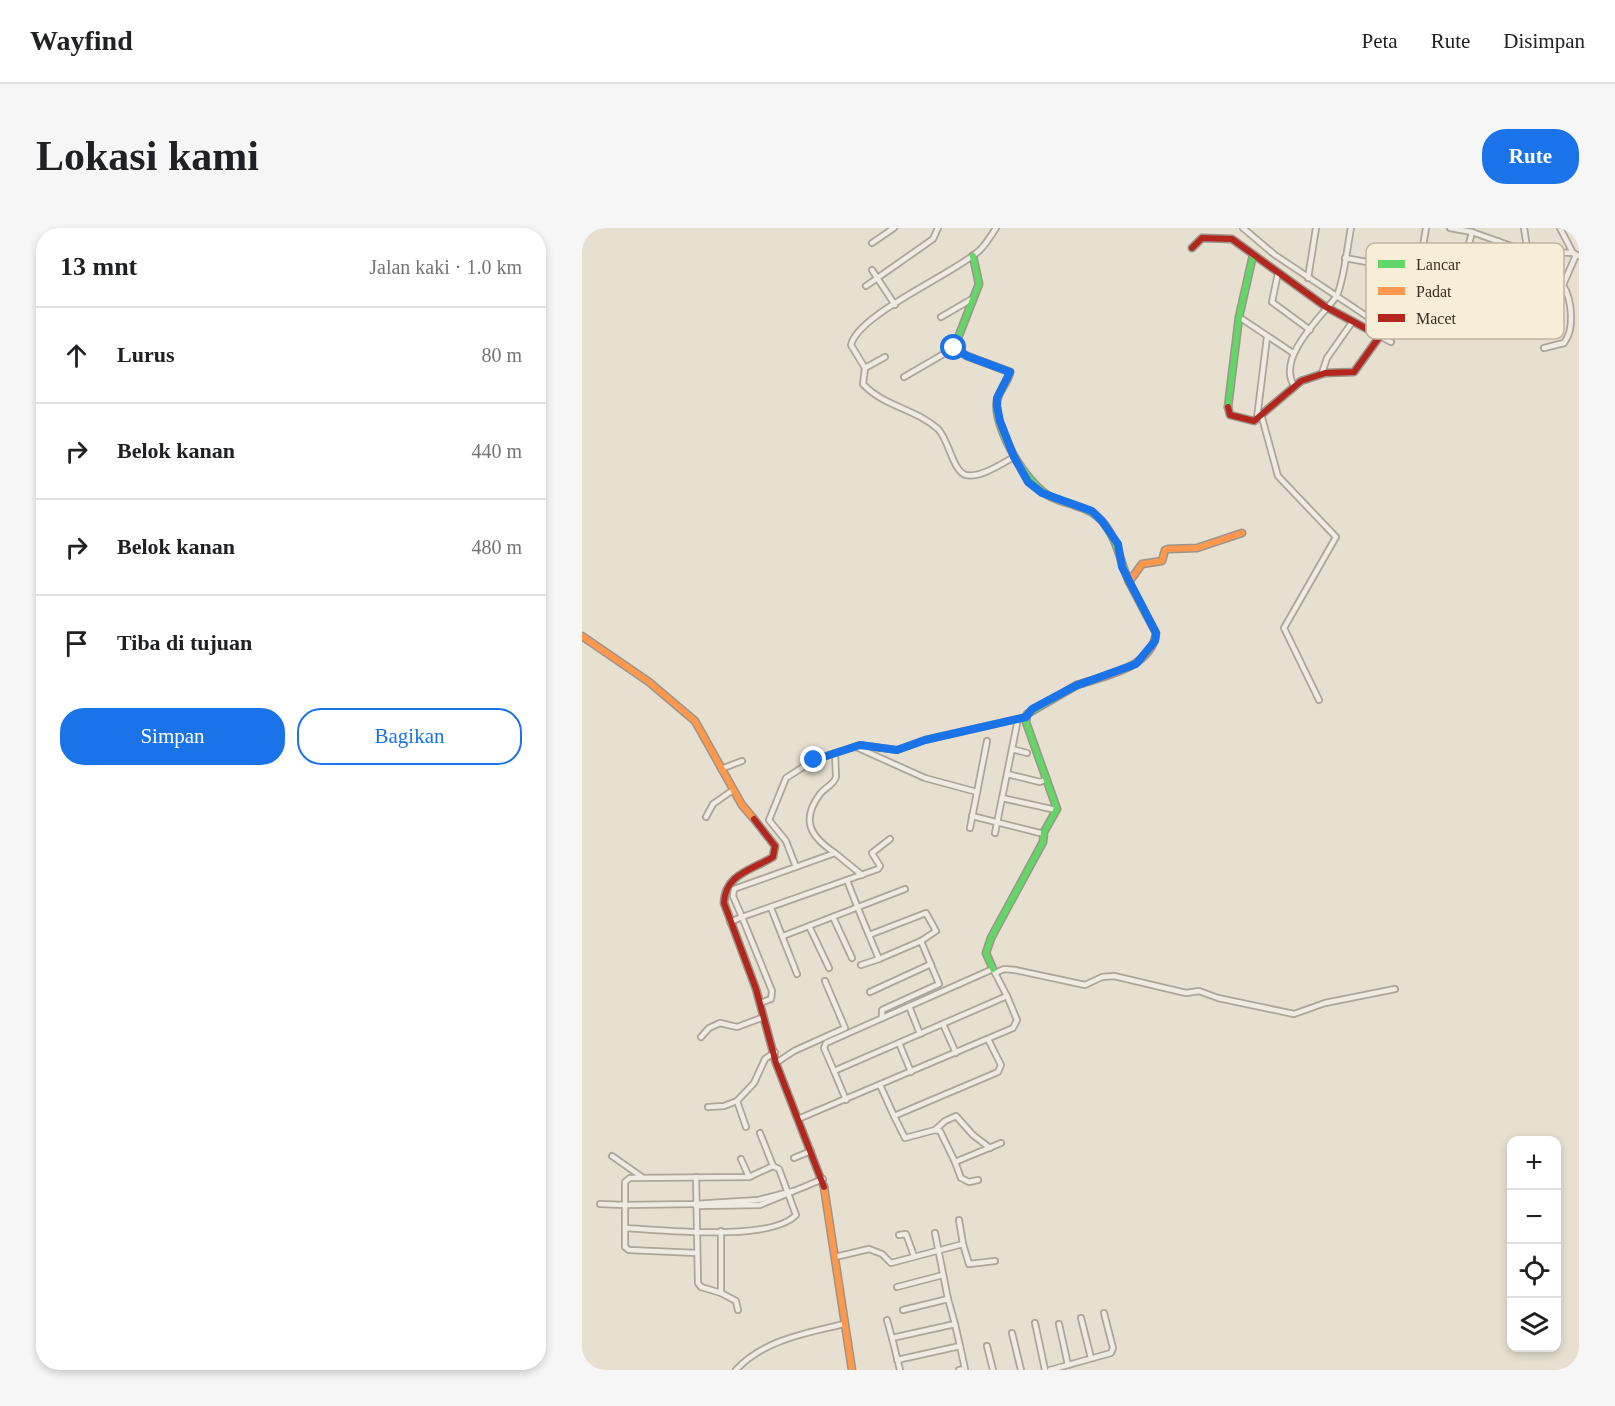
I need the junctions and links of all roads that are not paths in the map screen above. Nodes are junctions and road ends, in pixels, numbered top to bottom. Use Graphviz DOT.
graph roads {
  1 [pos="894,228"];
  2 [pos="938,228"];
  3 [pos="996,228"];
  4 [pos="1243,228"];
  5 [pos="1316,228"];
  6 [pos="1351,228"];
  7 [pos="1426,228"];
  8 [pos="1450,228"];
  9 [pos="1524,228"];
  10 [pos="1560,228"];
  11 [pos="1472,232"];
  12 [pos="1498,241"];
  13 [pos="872,243"];
  14 [pos="1424,243"];
  15 [pos="1469,243"];
  16 [pos="1503,243"];
  17 [pos="1525,243"];
  18 [pos="1192,248"];
  19 [pos="1253,255"];
  20 [pos="1576,255"];
  21 [pos="972,256"];
  22 [pos="1346,258"];
  23 [pos="1366,261"];
  24 [pos="872,270"];
  25 [pos="1278,273"];
  26 [pos="877,278"];
  27 [pos="1308,278"];
  28 [pos="1564,283"];
  29 [pos="866,286"];
  30 [pos="1564,288"];
  31 [pos="972,299"];
  32 [pos="1331,302"];
  33 [pos="895,305"];
  34 [pos="941,317"];
  35 [pos="1239,317"];
  36 [pos="1366,317"];
  37 [pos="1353,321"];
  38 [pos="1366,328"];
  39 [pos="1310,330"];
  40 [pos="1267,337"];
  41 [pos="1378,339"];
  42 [pos="1386,339"];
  43 [pos="1391,342"];
  44 [pos="954,348"];
  45 [pos="1544,348"];
  46 [pos="1293,353"];
  47 [pos="885,357"];
  48 [pos="865,368"];
  49 [pos="1322,374"];
  50 [pos="904,378"];
  51 [pos="1293,384"];
  52 [pos="1259,416"];
  53 [pos="1014,457"];
  54 [pos="1242,533"];
  55 [pos="1129,582"];
  56 [pos="582,636"];
  57 [pos="1319,700"];
  58 [pos="1026,717"];
  59 [pos="1017,724"];
  60 [pos="987,741"];
  61 [pos="854,747"];
  62 [pos="1012,749"];
  63 [pos="835,753"];
  64 [pos="1027,753"];
  65 [pos="742,761"];
  66 [pos="721,769"];
  67 [pos="1007,774"];
  68 [pos="1047,779"];
  69 [pos="733,790"];
  70 [pos="977,792"];
  71 [pos="1002,798"];
  72 [pos="754,808"];
  73 [pos="1056,810"];
  74 [pos="748,814"];
  75 [pos="972,816"];
  76 [pos="705,817"];
  77 [pos="769,820"];
  78 [pos="997,823"];
  79 [pos="970,828"];
  80 [pos="762,829"];
  81 [pos="995,833"];
  82 [pos="1044,834"];
  83 [pos="890,839"];
  84 [pos="835,853"];
  85 [pos="796,867"];
  86 [pos="862,876"];
  87 [pos="847,880"];
  88 [pos="904,890"];
  89 [pos="771,908"];
  90 [pos="857,908"];
  91 [pos="742,917"];
  92 [pos="833,917"];
  93 [pos="730,922"];
  94 [pos="809,926"];
  95 [pos="869,935"];
  96 [pos="783,936"];
  97 [pos="921,941"];
  98 [pos="852,958"];
  99 [pos="879,959"];
  100 [pos="931,964"];
  101 [pos="861,965"];
  102 [pos="829,968"];
  103 [pos="994,971"];
  104 [pos="797,974"];
  105 [pos="825,981"];
  106 [pos="1395,989"];
  107 [pos="870,992"];
  108 [pos="1007,996"];
  109 [pos="760,1003"];
  110 [pos="909,1006"];
  111 [pos="764,1017"];
  112 [pos="882,1018"];
  113 [pos="943,1024"];
  114 [pos="921,1034"];
  115 [pos="701,1037"];
  116 [pos="988,1039"];
  117 [pos="899,1043"];
  118 [pos="775,1052"];
  119 [pos="956,1053"];
  120 [pos="776,1063"];
  121 [pos="834,1071"];
  122 [pos="911,1072"];
  123 [pos="880,1085"];
  124 [pos="846,1100"];
  125 [pos="737,1101"];
  126 [pos="708,1107"];
  127 [pos="894,1116"];
  128 [pos="798,1119"];
  129 [pos="746,1127"];
  130 [pos="935,1130"];
  131 [pos="760,1133"];
  132 [pos="1001,1143"];
  133 [pos="990,1148"];
  134 [pos="812,1151"];
  135 [pos="612,1156"];
  136 [pos="794,1158"];
  137 [pos="741,1159"];
  138 [pos="955,1162"];
  139 [pos="773,1166"];
  140 [pos="642,1177"];
  141 [pos="696,1177"];
  142 [pos="749,1177"];
  143 [pos="823,1179"];
  144 [pos="978,1180"];
  145 [pos="788,1193"];
  146 [pos="600,1203"];
  147 [pos="625,1204"];
  148 [pos="696,1204"];
  149 [pos="959,1220"];
  150 [pos="625,1228"];
  151 [pos="697,1231"];
  152 [pos="721,1231"];
  153 [pos="935,1233"];
  154 [pos="899,1235"];
  155 [pos="963,1244"];
  156 [pos="938,1250"];
  157 [pos="697,1252"];
  158 [pos="914,1256"];
  159 [pos="835,1257"];
  160 [pos="995,1261"];
  161 [pos="943,1275"];
  162 [pos="897,1287"];
  163 [pos="721,1293"];
  164 [pos="948,1299"];
  165 [pos="738,1310"];
  166 [pos="903,1310"];
  167 [pos="1104,1313"];
  168 [pos="1081,1318"];
  169 [pos="887,1320"];
  170 [pos="1035,1323"];
  171 [pos="844,1324"];
  172 [pos="955,1324"];
  173 [pos="1059,1324"];
  174 [pos="1012,1333"];
  175 [pos="892,1338"];
  176 [pos="960,1346"];
  177 [pos="987,1346"];
  178 [pos="1091,1358"];
  179 [pos="897,1360"];
  180 [pos="1068,1365"];
  181 [pos="965,1369"];
  182 [pos="736,1370"];
  183 [pos="852,1370"];
  184 [pos="900,1370"];
  185 [pos="959,1370"];
  186 [pos="993,1370"];
  187 [pos="1021,1370"];
  188 [pos="1045,1370"];
  189 [pos="1050,1370"];
  1 -- 13 [label="street"];
  2 -- 26 [label="street"];
  3 -- 21 [label="street"];
  4 -- 27 [label="street"];
  5 -- 27 [label="street"];
  6 -- 22 [label="street"];
  7 -- 14 [label="street"];
  8 -- 11 [label="street"];
  9 -- 17 [label="street"];
  10 -- 20 [label="street"];
  11 -- 12 [label="street"];
  11 -- 15 [label="street"];
  12 -- 16 [label="street"];
  18 -- 19 [label="street"];
  19 -- 25 [label="street"];
  19 -- 35 [label="street"];
  20 -- 28 [label="street"];
  21 -- 31 [label="street"];
  21 -- 33 [label="street"];
  22 -- 23 [label="street"];
  22 -- 32 [label="street"];
  24 -- 26 [label="street"];
  25 -- 32 [label="street"];
  25 -- 39 [label="street"];
  26 -- 29 [label="street"];
  26 -- 33 [label="street"];
  27 -- 32 [label="street"];
  30 -- 45 [label="street"];
  31 -- 34 [label="street"];
  31 -- 44 [label="street"];
  32 -- 36 [label="street"];
  32 -- 37 [label="street"];
  32 -- 39 [label="street"];
  33 -- 48 [label="street"];
  35 -- 40 [label="street"];
  35 -- 52 [label="street"];
  37 -- 38 [label="street"];
  37 -- 49 [label="street"];
  39 -- 46 [label="street"];
  40 -- 46 [label="street"];
  40 -- 52 [label="street"];
  41 -- 49 [label="street"];
  42 -- 43 [label="street"];
  44 -- 50 [label="street"];
  44 -- 53 [label="street"];
  46 -- 51 [label="street"];
  47 -- 48 [label="street"];
  48 -- 53 [label="street"];
  49 -- 51 [label="street"];
  51 -- 52 [label="street"];
  52 -- 57 [label="street"];
  53 -- 55 [label="street"];
  54 -- 55 [label="street"];
  55 -- 58 [label="street"];
  56 -- 66 [label="street"];
  58 -- 61 [label="street"];
  58 -- 68 [label="street"];
  59 -- 62 [label="street"];
  60 -- 70 [label="street"];
  61 -- 63 [label="street"];
  61 -- 70 [label="street"];
  62 -- 64 [label="street"];
  62 -- 67 [label="street"];
  63 -- 77 [label="street"];
  63 -- 84 [label="street"];
  65 -- 66 [label="street"];
  66 -- 69 [label="street"];
  67 -- 68 [label="street"];
  67 -- 71 [label="street"];
  68 -- 73 [label="street"];
  69 -- 74 [label="street"];
  69 -- 76 [label="street"];
  70 -- 75 [label="street"];
  71 -- 73 [label="street"];
  71 -- 78 [label="street"];
  72 -- 74 [label="street"];
  73 -- 82 [label="street"];
  74 -- 80 [label="street"];
  75 -- 78 [label="street"];
  75 -- 79 [label="street"];
  77 -- 80 [label="street"];
  77 -- 85 [label="street"];
  78 -- 81 [label="street"];
  78 -- 82 [label="street"];
  80 -- 93 [label="street"];
  82 -- 103 [label="street"];
  83 -- 86 [label="street"];
  84 -- 85 [label="street"];
  84 -- 86 [label="street"];
  85 -- 91 [label="street"];
  86 -- 87 [label="street"];
  87 -- 89 [label="street"];
  87 -- 90 [label="street"];
  88 -- 90 [label="street"];
  89 -- 91 [label="street"];
  89 -- 96 [label="street"];
  90 -- 92 [label="street"];
  90 -- 95 [label="street"];
  91 -- 93 [label="street"];
  91 -- 109 [label="street"];
  92 -- 94 [label="street"];
  92 -- 98 [label="street"];
  93 -- 109 [label="street"];
  94 -- 96 [label="street"];
  94 -- 102 [label="street"];
  95 -- 97 [label="street"];
  95 -- 99 [label="street"];
  96 -- 104 [label="street"];
  97 -- 99 [label="street"];
  97 -- 100 [label="street"];
  99 -- 101 [label="street"];
  100 -- 107 [label="street"];
  100 -- 112 [label="street"];
  103 -- 106 [label="street"];
  103 -- 108 [label="street"];
  103 -- 110 [label="street"];
  105 -- 120 [label="street"];
  108 -- 113 [label="street"];
  108 -- 116 [label="street"];
  109 -- 111 [label="street"];
  110 -- 112 [label="street"];
  110 -- 114 [label="street"];
  111 -- 115 [label="street"];
  111 -- 118 [label="street"];
  112 -- 121 [label="street"];
  113 -- 114 [label="street"];
  113 -- 119 [label="street"];
  114 -- 117 [label="street"];
  116 -- 119 [label="street"];
  116 -- 127 [label="street"];
  117 -- 121 [label="street"];
  117 -- 122 [label="street"];
  118 -- 120 [label="street"];
  118 -- 125 [label="street"];
  119 -- 122 [label="street"];
  120 -- 128 [label="street"];
  121 -- 124 [label="street"];
  122 -- 123 [label="street"];
  123 -- 124 [label="street"];
  123 -- 127 [label="street"];
  124 -- 128 [label="street"];
  125 -- 126 [label="street"];
  125 -- 129 [label="street"];
  127 -- 130 [label="street"];
  128 -- 134 [label="street"];
  130 -- 133 [label="street"];
  130 -- 138 [label="street"];
  131 -- 139 [label="street"];
  132 -- 133 [label="street"];
  133 -- 138 [label="street"];
  134 -- 136 [label="street"];
  134 -- 143 [label="street"];
  135 -- 140 [label="street"];
  137 -- 142 [label="street"];
  138 -- 144 [label="street"];
  139 -- 142 [label="street"];
  139 -- 145 [label="street"];
  140 -- 141 [label="street"];
  140 -- 147 [label="street"];
  141 -- 142 [label="street"];
  141 -- 148 [label="street"];
  143 -- 145 [label="street"];
  143 -- 159 [label="street"];
  145 -- 148 [label="street"];
  145 -- 152 [label="street"];
  146 -- 147 [label="street"];
  147 -- 148 [label="street"];
  147 -- 150 [label="street"];
  148 -- 151 [label="street"];
  149 -- 155 [label="street"];
  150 -- 151 [label="street"];
  150 -- 157 [label="street"];
  151 -- 152 [label="street"];
  151 -- 157 [label="street"];
  152 -- 163 [label="street"];
  153 -- 156 [label="street"];
  154 -- 158 [label="street"];
  155 -- 156 [label="street"];
  155 -- 160 [label="street"];
  156 -- 158 [label="street"];
  156 -- 161 [label="street"];
  157 -- 163 [label="street"];
  158 -- 159 [label="street"];
  159 -- 171 [label="street"];
  161 -- 162 [label="street"];
  161 -- 164 [label="street"];
  163 -- 165 [label="street"];
  164 -- 166 [label="street"];
  164 -- 172 [label="street"];
  167 -- 178 [label="street"];
  168 -- 178 [label="street"];
  169 -- 175 [label="street"];
  170 -- 188 [label="street"];
  171 -- 182 [label="street"];
  171 -- 183 [label="street"];
  172 -- 175 [label="street"];
  172 -- 176 [label="street"];
  173 -- 180 [label="street"];
  174 -- 187 [label="street"];
  175 -- 179 [label="street"];
  176 -- 179 [label="street"];
  176 -- 181 [label="street"];
  177 -- 186 [label="street"];
  178 -- 180 [label="street"];
  179 -- 184 [label="street"];
  180 -- 189 [label="street"];
  181 -- 185 [label="street"];
}
